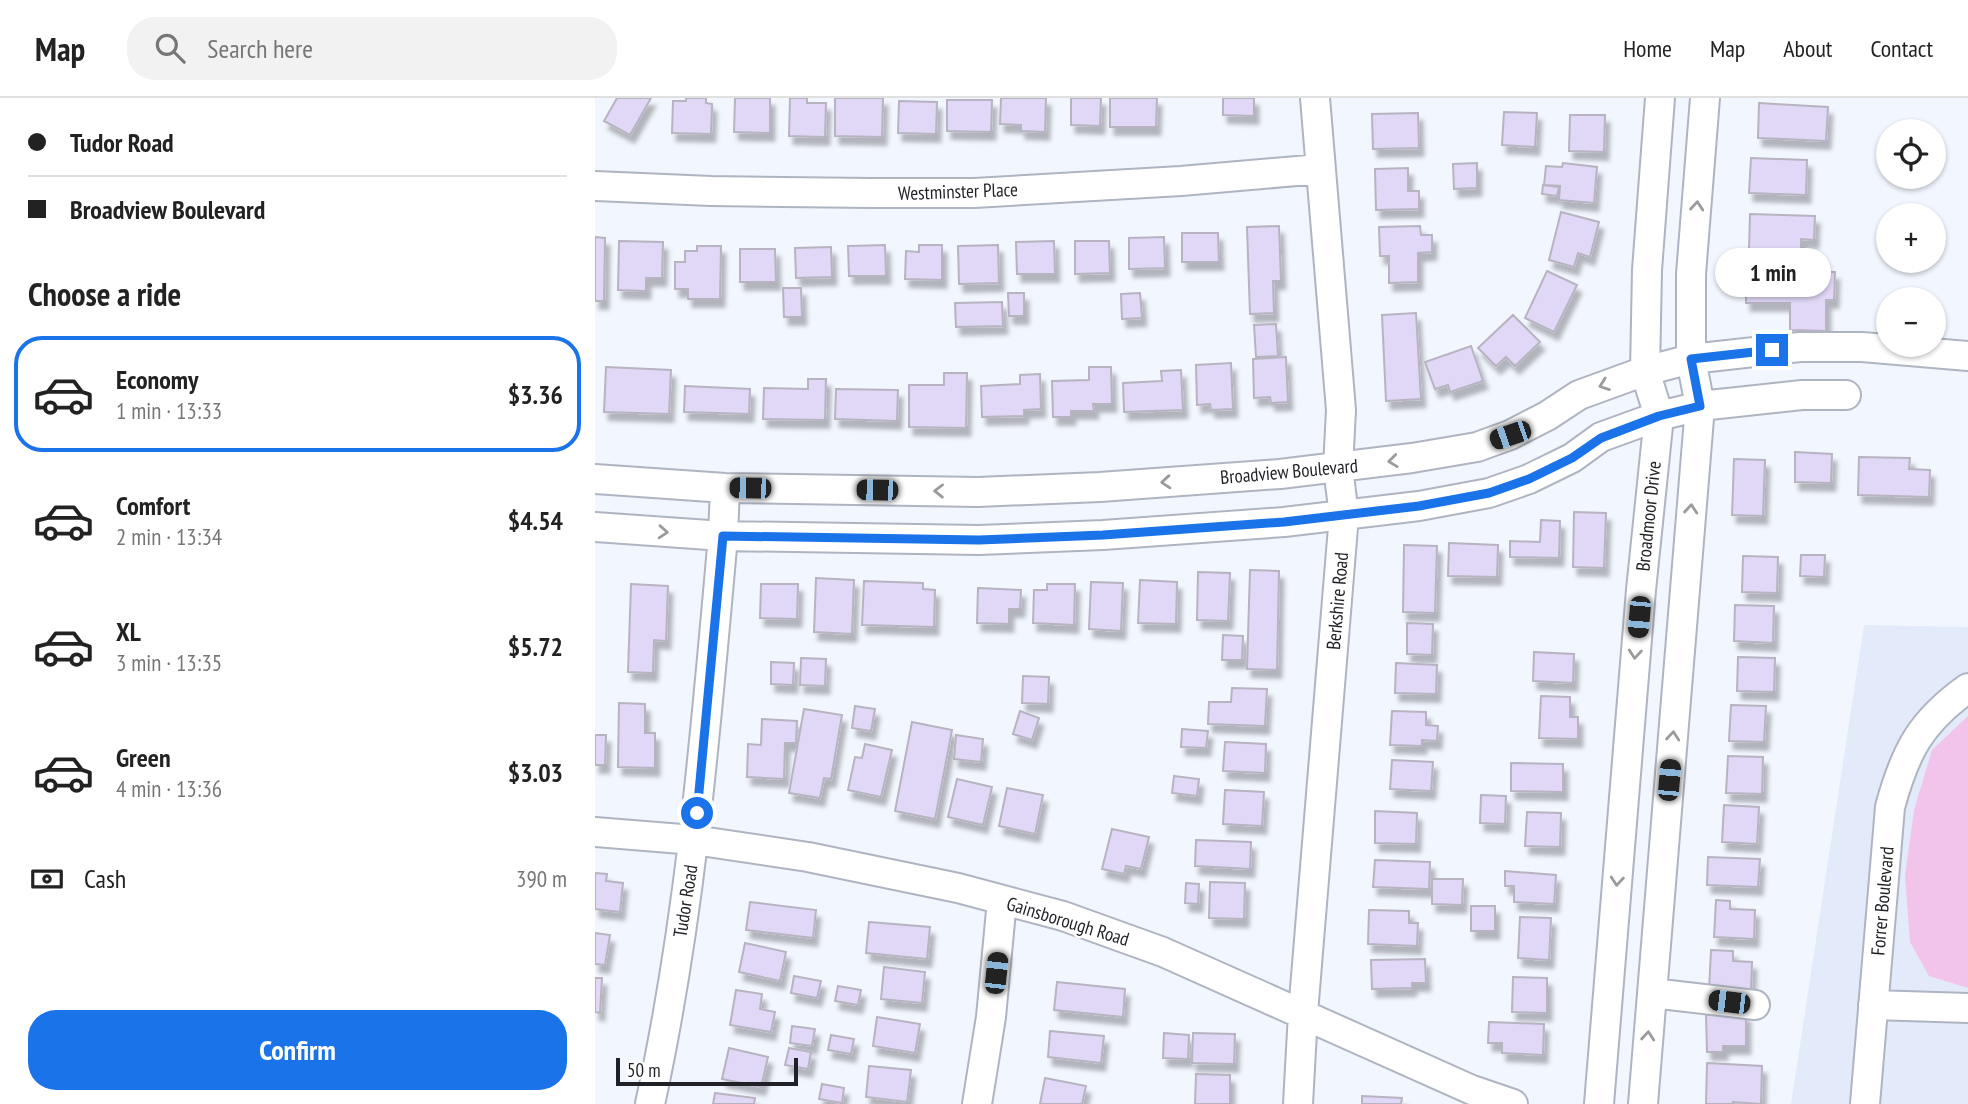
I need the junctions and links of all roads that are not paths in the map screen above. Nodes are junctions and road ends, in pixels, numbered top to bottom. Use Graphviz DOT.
graph roads {
  1 [pos="1315,98"];
  2 [pos="1660,98"];
  3 [pos="1705,98"];
  4 [pos="1320,169"];
  5 [pos="595,186"];
  6 [pos="1966,356"];
  7 [pos="1668,365"];
  8 [pos="1846,395"];
  9 [pos="1680,411"];
  10 [pos="1339,468"];
  11 [pos="595,479"];
  12 [pos="725,488"];
  13 [pos="1344,515"];
  14 [pos="595,527"];
  15 [pos="723,536"];
  16 [pos="1968,688"];
  17 [pos="595,832"];
  18 [pos="694,840"];
  19 [pos="1002,900"];
  20 [pos="1652,993"];
  21 [pos="1873,1005"];
  22 [pos="1755,1006"];
  23 [pos="1968,1008"];
  24 [pos="1303,1013"];
  25 [pos="650,1104"];
  26 [pos="977,1104"];
  27 [pos="1298,1104"];
  28 [pos="1513,1104"];
  29 [pos="1599,1104"];
  30 [pos="1643,1104"];
  31 [pos="1864,1104"];
  1 -- 4 [label="street, Berkshire Road"];
  2 -- 7 [label="street, Broadmoor Drive"];
  7 -- 3 [label="street, Broadmoor Drive, one-way"];
  4 -- 5 [label="street, Westminster Place"];
  4 -- 10 [label="street, Berkshire Road"];
  6 -- 7 [label="street, Broadview Boulevard"];
  7 -- 9 [label="street, Broadmoor Drive"];
  7 -- 9 [label="street, Broadmoor Drive"];
  7 -- 10 [label="street, Broadview Boulevard, one-way"];
  8 -- 9 [label="street"];
  9 -- 13 [label="street"];
  20 -- 9 [label="street, Broadmoor Drive, one-way"];
  9 -- 29 [label="street, Broadmoor Drive, one-way"];
  10 -- 12 [label="street, Broadview Boulevard, one-way"];
  10 -- 13 [label="street, Berkshire Road"];
  11 -- 12 [label="street, Broadview Boulevard"];
  12 -- 15 [label="street, Tudor Road"];
  13 -- 15 [label="street"];
  13 -- 24 [label="street, Berkshire Road"];
  14 -- 15 [label="street, one-way"];
  15 -- 18 [label="street, Tudor Road"];
  16 -- 21 [label="street, Forrer Boulevard"];
  17 -- 18 [label="street, Gainsborough Road"];
  18 -- 19 [label="street, Gainsborough Road"];
  18 -- 25 [label="street, Tudor Road"];
  19 -- 24 [label="street, Gainsborough Road"];
  19 -- 26 [label="street"];
  20 -- 22 [label="street"];
  30 -- 20 [label="street, Broadmoor Drive, one-way"];
  21 -- 23 [label="street"];
  21 -- 31 [label="street, Forrer Boulevard"];
  24 -- 27 [label="street, Berkshire Road"];
  24 -- 28 [label="street, Gainsborough Road"];
}
